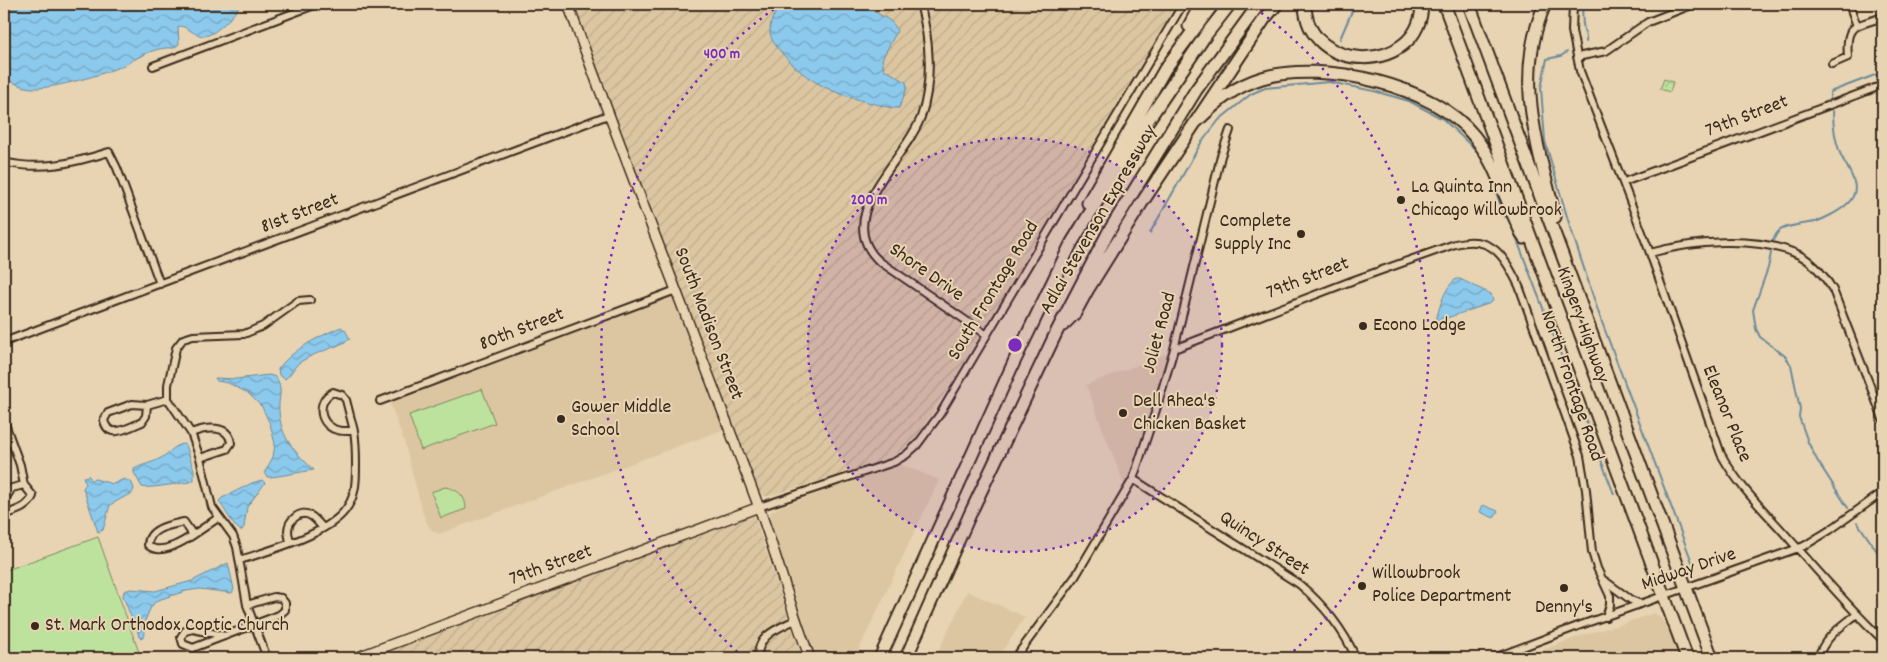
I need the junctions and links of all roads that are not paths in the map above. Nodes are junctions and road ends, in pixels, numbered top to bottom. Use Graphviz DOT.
graph roads {
  1 [pos="317,4"];
  2 [pos="568,4"];
  3 [pos="920,4"];
  4 [pos="1183,4"];
  5 [pos="1201,4"];
  6 [pos="1213,4"];
  7 [pos="1230,4"];
  8 [pos="1259,4"];
  9 [pos="1277,4"];
  10 [pos="1305,4"];
  11 [pos="1422,4"];
  12 [pos="1444,4"];
  13 [pos="1469,4"];
  14 [pos="1545,4"];
  15 [pos="1573,4"];
  16 [pos="1694,4"];
  17 [pos="1849,4"];
  18 [pos="1883,17"];
  19 [pos="1857,26"];
  20 [pos="1577,57"];
  21 [pos="1832,64"];
  22 [pos="153,66"];
  23 [pos="1164,69"];
  24 [pos="1883,85"];
  25 [pos="608,115"];
  26 [pos="1197,121"];
  27 [pos="1230,130"];
  28 [pos="4,162"];
  29 [pos="1624,182"];
  30 [pos="1071,244"];
  31 [pos="1455,244"];
  32 [pos="1650,253"];
  33 [pos="1566,265"];
  34 [pos="1543,274"];
  35 [pos="160,284"];
  36 [pos="676,290"];
  37 [pos="310,300"];
  38 [pos="1057,331"];
  39 [pos="987,335"];
  40 [pos="4,342"];
  41 [pos="1174,349"];
  42 [pos="168,399"];
  43 [pos="380,401"];
  44 [pos="147,405"];
  45 [pos="1883,419"];
  46 [pos="4,420"];
  47 [pos="354,431"];
  48 [pos="191,433"];
  49 [pos="200,458"];
  50 [pos="1132,479"];
  51 [pos="24,485"];
  52 [pos="1883,492"];
  53 [pos="4,501"];
  54 [pos="759,507"];
  55 [pos="4,515"];
  56 [pos="218,518"];
  57 [pos="323,528"];
  58 [pos="193,535"];
  59 [pos="290,543"];
  60 [pos="1798,548"];
  61 [pos="240,560"];
  62 [pos="1604,581"];
  63 [pos="1686,588"];
  64 [pos="1664,596"];
  65 [pos="1641,604"];
  66 [pos="248,605"];
  67 [pos="1858,614"];
  68 [pos="1606,617"];
  69 [pos="795,620"];
  70 [pos="254,624"];
  71 [pos="225,636"];
  72 [pos="1883,640"];
  73 [pos="267,658"];
  74 [pos="355,658"];
  75 [pos="758,658"];
  76 [pos="810,658"];
  77 [pos="880,658"];
  78 [pos="906,658"];
  79 [pos="1015,658"];
  80 [pos="1356,658"];
  81 [pos="1494,658"];
  82 [pos="1687,658"];
  83 [pos="1712,658"];
  84 [pos="1818,658"];
  1 -- 22 [label="street"];
  2 -- 25 [label="street, South Madison Street"];
  3 -- 39 [label="street, Shore Drive"];
  4 -- 39 [label="street, South Frontage Road"];
  5 -- 23 [label="highway"];
  6 -- 23 [label="highway"];
  7 -- 30 [label="highway, Adlai Stevenson Expressway"];
  8 -- 38 [label="highway, Adlai Stevenson Expressway"];
  9 -- 26 [label="highway"];
  10 -- 11 [label="highway"];
  12 -- 34 [label="highway, Kingery Highway"];
  13 -- 33 [label="highway, Kingery Highway"];
  14 -- 33 [label="highway"];
  15 -- 20 [label="street"];
  16 -- 20 [label="street"];
  17 -- 19 [label="street"];
  18 -- 19 [label="street"];
  19 -- 21 [label="street"];
  20 -- 29 [label="street"];
  23 -- 30 [label="highway"];
  24 -- 29 [label="street, 79th Street"];
  25 -- 35 [label="street, 81st Street"];
  25 -- 36 [label="street, South Madison Street"];
  26 -- 34 [label="highway"];
  26 -- 38 [label="highway"];
  27 -- 41 [label="street, Joliet Road"];
  28 -- 35 [label="street"];
  29 -- 32 [label="street, Eleanor Place"];
  30 -- 77 [label="highway, Adlai Stevenson Expressway"];
  31 -- 41 [label="street, 79th Street"];
  31 -- 62 [label="street, North Frontage Road"];
  32 -- 45 [label="street"];
  32 -- 60 [label="street, Eleanor Place"];
  33 -- 63 [label="highway, Kingery Highway"];
  34 -- 64 [label="highway, Kingery Highway"];
  35 -- 40 [label="street, 81st Street"];
  36 -- 43 [label="street, 80th Street"];
  36 -- 54 [label="street, South Madison Street"];
  37 -- 42 [label="street"];
  38 -- 78 [label="highway, Adlai Stevenson Expressway"];
  39 -- 54 [label="street, South Frontage Road"];
  41 -- 50 [label="street, Joliet Road"];
  42 -- 44 [label="street"];
  42 -- 48 [label="street"];
  44 -- 44 [label="street"];
  46 -- 51 [label="street"];
  47 -- 47 [label="street"];
  47 -- 57 [label="street"];
  48 -- 49 [label="street"];
  48 -- 49 [label="street"];
  49 -- 56 [label="street"];
  50 -- 79 [label="street, Joliet Road"];
  50 -- 80 [label="street, Quincy Street"];
  51 -- 53 [label="street"];
  51 -- 55 [label="street"];
  52 -- 60 [label="street, Midway Drive"];
  54 -- 69 [label="street, South Madison Street"];
  54 -- 74 [label="street, 79th Street"];
  56 -- 58 [label="street"];
  56 -- 61 [label="street"];
  57 -- 59 [label="street"];
  57 -- 59 [label="street"];
  58 -- 58 [label="street"];
  59 -- 61 [label="street"];
  60 -- 63 [label="street, Midway Drive"];
  60 -- 67 [label="street, Eleanor Place"];
  61 -- 66 [label="street"];
  62 -- 65 [label="street"];
  62 -- 68 [label="street, North Frontage Road"];
  63 -- 64 [label="street, Midway Drive"];
  63 -- 83 [label="highway, Kingery Highway"];
  64 -- 65 [label="street, Midway Drive"];
  64 -- 82 [label="highway, Kingery Highway"];
  65 -- 68 [label="street, Midway Drive"];
  66 -- 70 [label="street"];
  66 -- 70 [label="street"];
  67 -- 72 [label="street, Eleanor Place"];
  67 -- 84 [label="street"];
  68 -- 81 [label="street, Midway Drive"];
  69 -- 75 [label="street"];
  69 -- 76 [label="street, South Madison Street"];
  70 -- 71 [label="street"];
  70 -- 73 [label="street"];
  71 -- 71 [label="street"];
}
